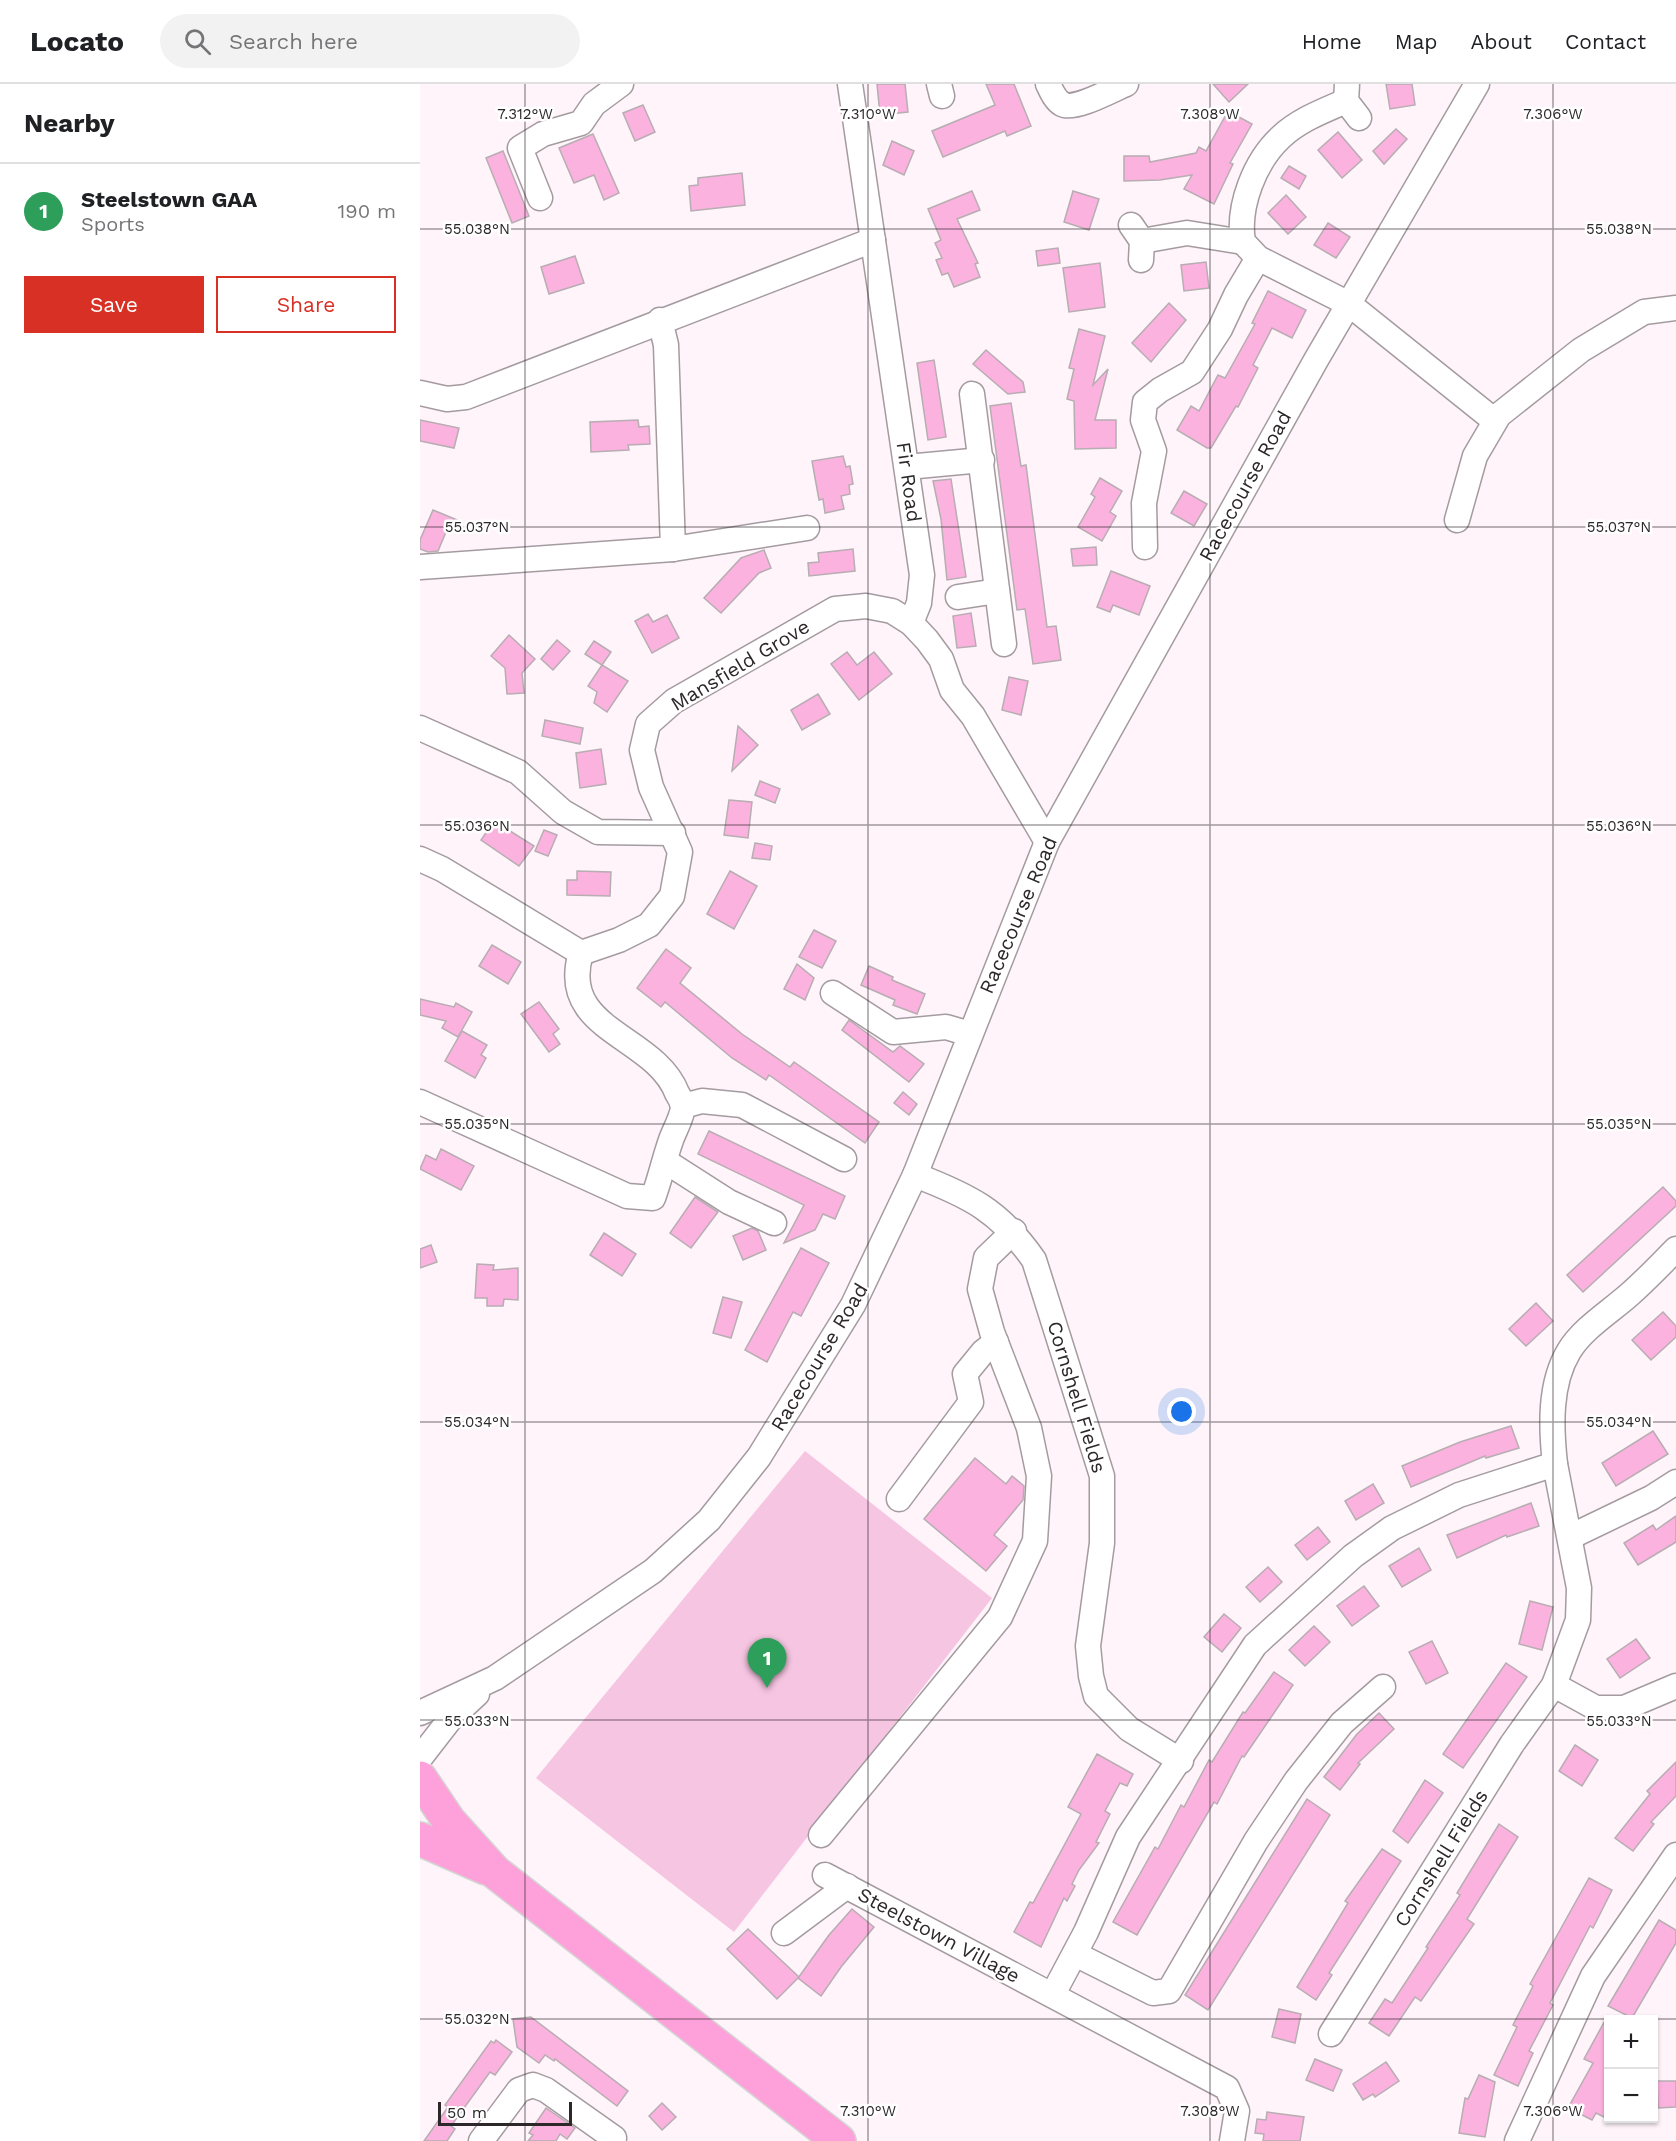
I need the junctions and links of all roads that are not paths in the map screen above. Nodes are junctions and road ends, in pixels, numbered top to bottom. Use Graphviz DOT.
graph roads {
  1 [pos="621,84"];
  2 [pos="850,84"];
  3 [pos="1048,84"];
  4 [pos="1126,84"];
  5 [pos="1478,84"];
  6 [pos="1351,101"];
  7 [pos="540,198"];
  8 [pos="873,240"];
  9 [pos="1138,242"];
  10 [pos="1250,250"];
  11 [pos="1349,304"];
  12 [pos="1676,308"];
  13 [pos="660,320"];
  14 [pos="420,393"];
  15 [pos="972,394"];
  16 [pos="1495,421"];
  17 [pos="982,460"];
  18 [pos="907,467"];
  19 [pos="1457,520"];
  20 [pos="807,528"];
  21 [pos="1144,547"];
  22 [pos="673,549"];
  23 [pos="420,567"];
  24 [pos="997,591"];
  25 [pos="958,597"];
  26 [pos="911,623"];
  27 [pos="1004,644"];
  28 [pos="420,728"];
  29 [pos="673,833"];
  30 [pos="1047,842"];
  31 [pos="420,859"];
  32 [pos="581,953"];
  33 [pos="833,993"];
  34 [pos="970,1034"];
  35 [pos="420,1102"];
  36 [pos="682,1106"];
  37 [pos="844,1159"];
  38 [pos="665,1161"];
  39 [pos="915,1175"];
  40 [pos="774,1223"];
  41 [pos="1014,1231"];
  42 [pos="1676,1249"];
  43 [pos="996,1342"];
  44 [pos="1555,1464"];
  45 [pos="1676,1482"];
  46 [pos="899,1499"];
  47 [pos="1570,1537"];
  48 [pos="495,1678"];
  49 [pos="1554,1685"];
  50 [pos="1676,1686"];
  51 [pos="1383,1688"];
  52 [pos="420,1713"];
  53 [pos="420,1758"];
  54 [pos="1181,1761"];
  55 [pos="420,1778"];
  56 [pos="821,1835"];
  57 [pos="420,1839"];
  58 [pos="1676,1855"];
  59 [pos="495,1872"];
  60 [pos="825,1875"];
  61 [pos="847,1887"];
  62 [pos="784,1933"];
  63 [pos="1075,1954"];
  64 [pos="1053,1994"];
  65 [pos="1331,2034"];
  66 [pos="614,2138"];
  67 [pos="481,2141"];
  68 [pos="839,2141"];
  69 [pos="1232,2141"];
  70 [pos="1517,2141"];
  1 -- 7 [label="street"];
  2 -- 8 [label="street, Fir Road"];
  3 -- 4 [label="street"];
  5 -- 11 [label="street, Racecourse Road"];
  6 -- 10 [label="street"];
  8 -- 13 [label="street"];
  8 -- 18 [label="street, Fir Road"];
  9 -- 10 [label="street"];
  10 -- 11 [label="street"];
  10 -- 21 [label="street"];
  11 -- 16 [label="street"];
  11 -- 30 [label="street, Racecourse Road"];
  12 -- 16 [label="street"];
  13 -- 14 [label="street"];
  13 -- 22 [label="street"];
  15 -- 17 [label="street"];
  16 -- 19 [label="street"];
  17 -- 18 [label="street"];
  17 -- 24 [label="street"];
  18 -- 26 [label="street, Fir Road"];
  20 -- 22 [label="street"];
  22 -- 23 [label="street"];
  24 -- 25 [label="street"];
  24 -- 27 [label="street"];
  26 -- 29 [label="street, Mansfield Grove"];
  26 -- 30 [label="street"];
  28 -- 29 [label="street"];
  29 -- 32 [label="street, Mansfield Grove"];
  30 -- 34 [label="street, Racecourse Road"];
  31 -- 32 [label="street"];
  32 -- 36 [label="street"];
  33 -- 34 [label="street"];
  34 -- 39 [label="street, Racecourse Road"];
  35 -- 38 [label="street"];
  36 -- 37 [label="street"];
  36 -- 38 [label="street"];
  38 -- 40 [label="street"];
  39 -- 41 [label="street, Cornshell Fields"];
  39 -- 48 [label="street, Racecourse Road"];
  41 -- 43 [label="street"];
  41 -- 54 [label="street, Cornshell Fields"];
  42 -- 44 [label="street, Cornshell Fields"];
  43 -- 46 [label="street"];
  43 -- 56 [label="street"];
  44 -- 47 [label="street, Cornshell Fields"];
  44 -- 54 [label="street"];
  45 -- 47 [label="street"];
  47 -- 49 [label="street, Cornshell Fields"];
  48 -- 52 [label="street, Racecourse Road"];
  48 -- 53 [label="street, Racecourse Road"];
  49 -- 50 [label="street"];
  49 -- 65 [label="street, Cornshell Fields"];
  51 -- 63 [label="street"];
  54 -- 63 [label="street"];
  55 -- 59 [label="highway"];
  57 -- 59 [label="highway"];
  58 -- 70 [label="street"];
  59 -- 68 [label="highway"];
  60 -- 61 [label="street, Steelstown Village"];
  61 -- 62 [label="street"];
  61 -- 64 [label="street, Steelstown Village"];
  63 -- 64 [label="street"];
  64 -- 69 [label="street, Steelstown Village"];
  66 -- 67 [label="street"];
}
